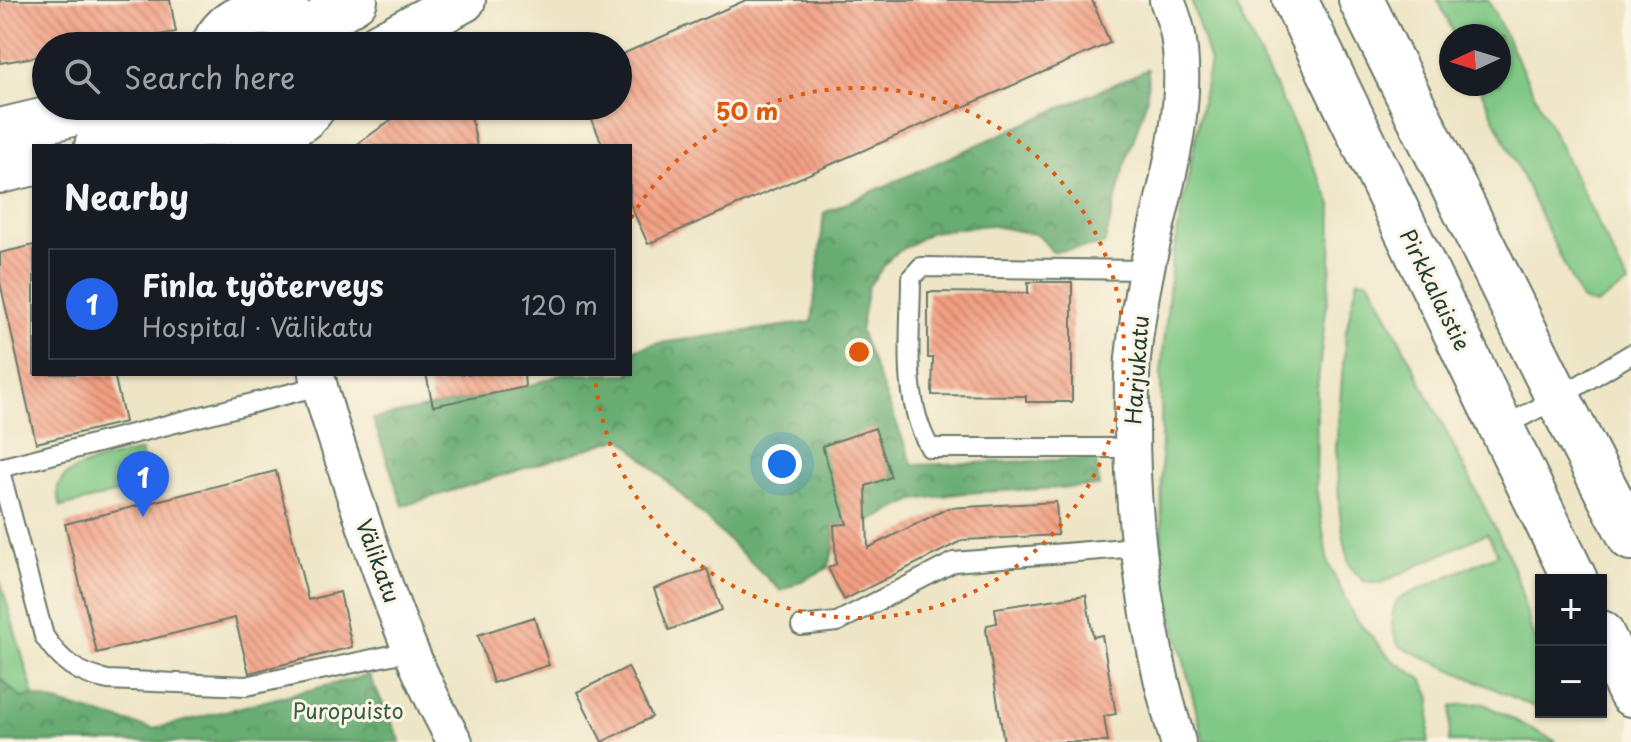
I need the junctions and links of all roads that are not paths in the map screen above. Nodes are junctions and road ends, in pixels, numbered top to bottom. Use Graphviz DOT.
graph roads {
  1 [pos="355,0"];
  2 [pos="463,0"];
  3 [pos="1167,0"];
  4 [pos="1295,0"];
  5 [pos="1361,0"];
  6 [pos="255,6"];
  7 [pos="222,32"];
  8 [pos="308,32"];
  9 [pos="320,32"];
  10 [pos="404,32"];
  11 [pos="46,120"];
  12 [pos="208,120"];
  13 [pos="239,120"];
  14 [pos="299,120"];
  15 [pos="0,131"];
  16 [pos="278,138"];
  17 [pos="104,144"];
  18 [pos="32,163"];
  19 [pos="0,171"];
  20 [pos="1146,270"];
  21 [pos="1631,354"];
  22 [pos="318,380"];
  23 [pos="1558,398"];
  24 [pos="1502,427"];
  25 [pos="1132,448"];
  26 [pos="0,469"];
  27 [pos="1631,538"];
  28 [pos="1137,547"];
  29 [pos="1572,574"];
  30 [pos="801,626"];
  31 [pos="1607,645"];
  32 [pos="410,651"];
  33 [pos="1631,694"];
  34 [pos="455,742"];
  35 [pos="1178,742"];
  1 -- 9 [label="main road"];
  2 -- 10 [label="main road"];
  3 -- 20 [label="street, Harjukatu"];
  4 -- 24 [label="main road, Pirkkalaistie"];
  5 -- 23 [label="main road"];
  6 -- 7 [label="main road"];
  6 -- 8 [label="main road"];
  11 -- 15 [label="main road"];
  12 -- 17 [label="main road"];
  13 -- 16 [label="main road"];
  14 -- 16 [label="main road"];
  18 -- 19 [label="main road"];
  20 -- 25 [label="street, Harjukatu"];
  20 -- 25 [label="lane"];
  21 -- 23 [label="lane"];
  22 -- 26 [label="lane"];
  22 -- 32 [label="street, Välikatu"];
  23 -- 24 [label="lane"];
  23 -- 27 [label="main road"];
  24 -- 29 [label="main road, Pirkkalaistie"];
  25 -- 28 [label="street, Harjukatu"];
  26 -- 32 [label="lane"];
  28 -- 30 [label="lane"];
  28 -- 35 [label="street, Harjukatu"];
  31 -- 33 [label="main road"];
  32 -- 34 [label="street, Välikatu"];
}
